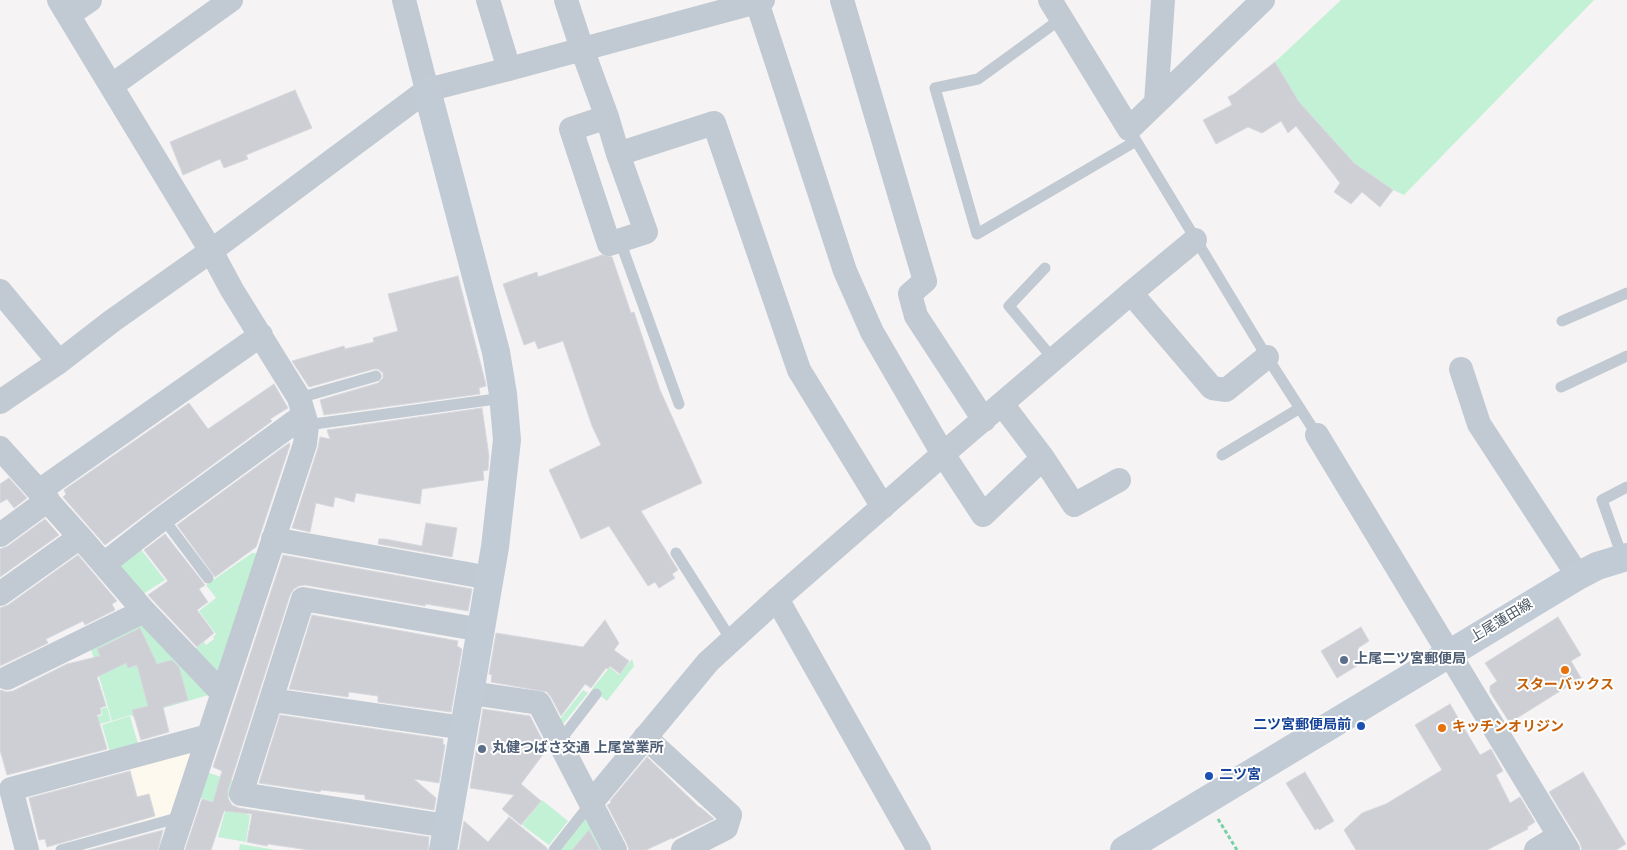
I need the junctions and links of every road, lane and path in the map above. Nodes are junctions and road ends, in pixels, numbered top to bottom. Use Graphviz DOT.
graph roads {
  1 [pos="90,0"];
  2 [pos="231,0"];
  3 [pos="404,0"];
  4 [pos="488,0"];
  5 [pos="566,0"];
  6 [pos="842,0"];
  7 [pos="1163,0"];
  8 [pos="1263,0"];
  9 [pos="760,1"];
  10 [pos="63,8"];
  11 [pos="1056,9"];
  12 [pos="582,49"];
  13 [pos="509,70"];
  14 [pos="111,86"];
  15 [pos="427,90"];
  16 [pos="1156,103"];
  17 [pos="607,116"];
  18 [pos="1132,135"];
  19 [pos="618,154"];
  20 [pos="1195,240"];
  21 [pos="620,241"];
  22 [pos="211,251"];
  23 [pos="1045,268"];
  24 [pos="0,291"];
  25 [pos="1131,293"];
  26 [pos="1627,293"];
  27 [pos="1562,320"];
  28 [pos="261,335"];
  29 [pos="1627,356"];
  30 [pos="1267,357"];
  31 [pos="1054,360"];
  32 [pos="59,362"];
  33 [pos="1461,369"];
  34 [pos="376,376"];
  35 [pos="1561,387"];
  36 [pos="504,398"];
  37 [pos="0,402"];
  38 [pos="679,404"];
  39 [pos="1002,404"];
  40 [pos="1300,408"];
  41 [pos="303,412"];
  42 [pos="984,420"];
  43 [pos="1317,435"];
  44 [pos="0,448"];
  45 [pos="943,454"];
  46 [pos="1222,455"];
  47 [pos="1043,458"];
  48 [pos="1119,480"];
  49 [pos="1627,487"];
  50 [pos="43,495"];
  51 [pos="883,507"];
  52 [pos="163,518"];
  53 [pos="0,535"];
  54 [pos="80,537"];
  55 [pos="273,539"];
  56 [pos="676,553"];
  57 [pos="1626,561"];
  58 [pos="104,564"];
  59 [pos="1578,576"];
  60 [pos="208,578"];
  61 [pos="490,578"];
  62 [pos="0,594"];
  63 [pos="777,599"];
  64 [pos="144,611"];
  65 [pos="482,630"];
  66 [pos="732,641"];
  67 [pos="1449,654"];
  68 [pos="6,678"];
  69 [pos="222,693"];
  70 [pos="470,693"];
  71 [pos="596,694"];
  72 [pos="272,700"];
  73 [pos="464,728"];
  74 [pos="208,736"];
  75 [pos="645,737"];
  76 [pos="559,742"];
  77 [pos="1206,800"];
  78 [pos="591,803"];
  79 [pos="182,817"];
  80 [pos="445,838"];
  81 [pos="1563,843"];
  82 [pos="1136,847"];
  83 [pos="27,850"];
  84 [pos="62,850"];
  85 [pos="171,850"];
  86 [pos="554,850"];
  87 [pos="615,850"];
  88 [pos="683,850"];
  89 [pos="920,850"];
  90 [pos="1237,850"];
  91 [pos="1536,850"];
  1 -- 10 [label="street"];
  2 -- 14 [label="street"];
  3 -- 15 [label="street"];
  4 -- 13 [label="street"];
  5 -- 12 [label="street"];
  6 -- 42 [label="street"];
  7 -- 16 [label="street"];
  8 -- 16 [label="street"];
  9 -- 12 [label="street"];
  9 -- 45 [label="street"];
  10 -- 14 [label="street"];
  11 -- 18 [label="street"];
  11 -- 18 [label="lane"];
  12 -- 13 [label="street"];
  12 -- 17 [label="street"];
  13 -- 15 [label="street"];
  14 -- 22 [label="street"];
  15 -- 22 [label="street"];
  15 -- 36 [label="street"];
  16 -- 18 [label="street"];
  17 -- 19 [label="street"];
  17 -- 21 [label="street"];
  18 -- 20 [label="lane"];
  19 -- 21 [label="street"];
  19 -- 51 [label="street"];
  20 -- 25 [label="street"];
  20 -- 30 [label="lane"];
  21 -- 38 [label="lane"];
  22 -- 28 [label="street"];
  22 -- 32 [label="street"];
  23 -- 31 [label="lane"];
  24 -- 32 [label="street"];
  25 -- 30 [label="street"];
  25 -- 31 [label="street"];
  26 -- 27 [label="lane"];
  28 -- 41 [label="street"];
  28 -- 50 [label="street"];
  29 -- 35 [label="lane"];
  30 -- 40 [label="lane"];
  31 -- 39 [label="street"];
  32 -- 37 [label="street"];
  33 -- 59 [label="street"];
  34 -- 41 [label="lane"];
  36 -- 41 [label="lane"];
  36 -- 61 [label="street"];
  39 -- 42 [label="street"];
  39 -- 47 [label="street"];
  40 -- 43 [label="lane"];
  40 -- 46 [label="lane"];
  41 -- 52 [label="street"];
  41 -- 55 [label="street"];
  42 -- 45 [label="street"];
  43 -- 67 [label="street"];
  44 -- 50 [label="street"];
  45 -- 47 [label="street"];
  45 -- 51 [label="street"];
  47 -- 48 [label="street"];
  49 -- 57 [label="lane"];
  50 -- 53 [label="street"];
  50 -- 54 [label="street"];
  51 -- 63 [label="street"];
  52 -- 58 [label="street"];
  52 -- 60 [label="lane"];
  54 -- 58 [label="street"];
  54 -- 62 [label="street"];
  55 -- 61 [label="street"];
  55 -- 69 [label="street"];
  56 -- 66 [label="lane"];
  57 -- 59 [label="street, 上尾蓮田線"];
  58 -- 64 [label="street"];
  59 -- 67 [label="street, 上尾蓮田線"];
  61 -- 65 [label="street"];
  63 -- 66 [label="street"];
  63 -- 89 [label="street"];
  64 -- 68 [label="street"];
  64 -- 69 [label="street"];
  65 -- 70 [label="street"];
  65 -- 72 [label="street"];
  66 -- 75 [label="street"];
  67 -- 77 [label="street, 上尾蓮田線"];
  67 -- 81 [label="street"];
  69 -- 74 [label="street"];
  70 -- 73 [label="street"];
  70 -- 76 [label="street"];
  71 -- 76 [label="lane"];
  72 -- 73 [label="street"];
  72 -- 80 [label="street"];
  73 -- 80 [label="street"];
  74 -- 79 [label="street"];
  74 -- 83 [label="street"];
  75 -- 78 [label="street"];
  75 -- 88 [label="street"];
  76 -- 78 [label="street"];
  77 -- 82 [label="street, 上尾蓮田線"];
  77 -- 90 [label="path"];
  78 -- 86 [label="lane"];
  78 -- 87 [label="street"];
  79 -- 84 [label="lane"];
  79 -- 85 [label="street"];
  81 -- 91 [label="street"];
}
